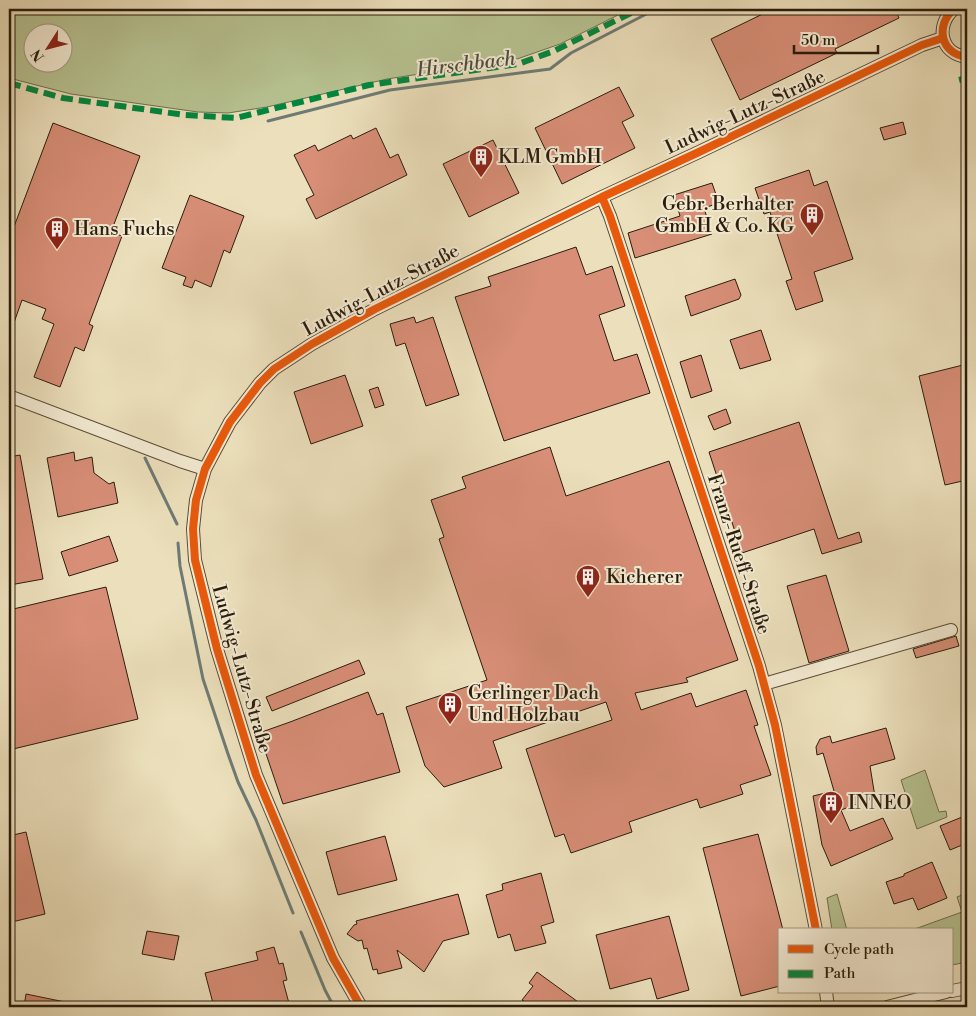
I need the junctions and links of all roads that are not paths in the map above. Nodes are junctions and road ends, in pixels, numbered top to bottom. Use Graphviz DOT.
graph roads {
  1 [pos="954,9"];
  2 [pos="943,38"];
  3 [pos="967,57"];
  4 [pos="602,197"];
  5 [pos="9,396"];
  6 [pos="205,469"];
  7 [pos="951,630"];
  8 [pos="764,684"];
  9 [pos="816,928"];
  10 [pos="967,988"];
  11 [pos="954,991"];
  12 [pos="826,994"];
  13 [pos="938,994"];
  14 [pos="361,1007"];
  15 [pos="828,1007"];
  16 [pos="887,1007"];
  1 -- 2 [label="street"];
  2 -- 3 [label="street"];
  2 -- 4 [label="street, Ludwig-Lutz-Straße"];
  4 -- 6 [label="street, Ludwig-Lutz-Straße"];
  4 -- 8 [label="street, Franz-Rueff-Straße"];
  5 -- 6 [label="street"];
  6 -- 14 [label="street, Ludwig-Lutz-Straße"];
  7 -- 8 [label="street"];
  8 -- 9 [label="street, Franz-Rueff-Straße"];
  10 -- 11 [label="street"];
  12 -- 15 [label="street"];
  13 -- 16 [label="street"];
}
